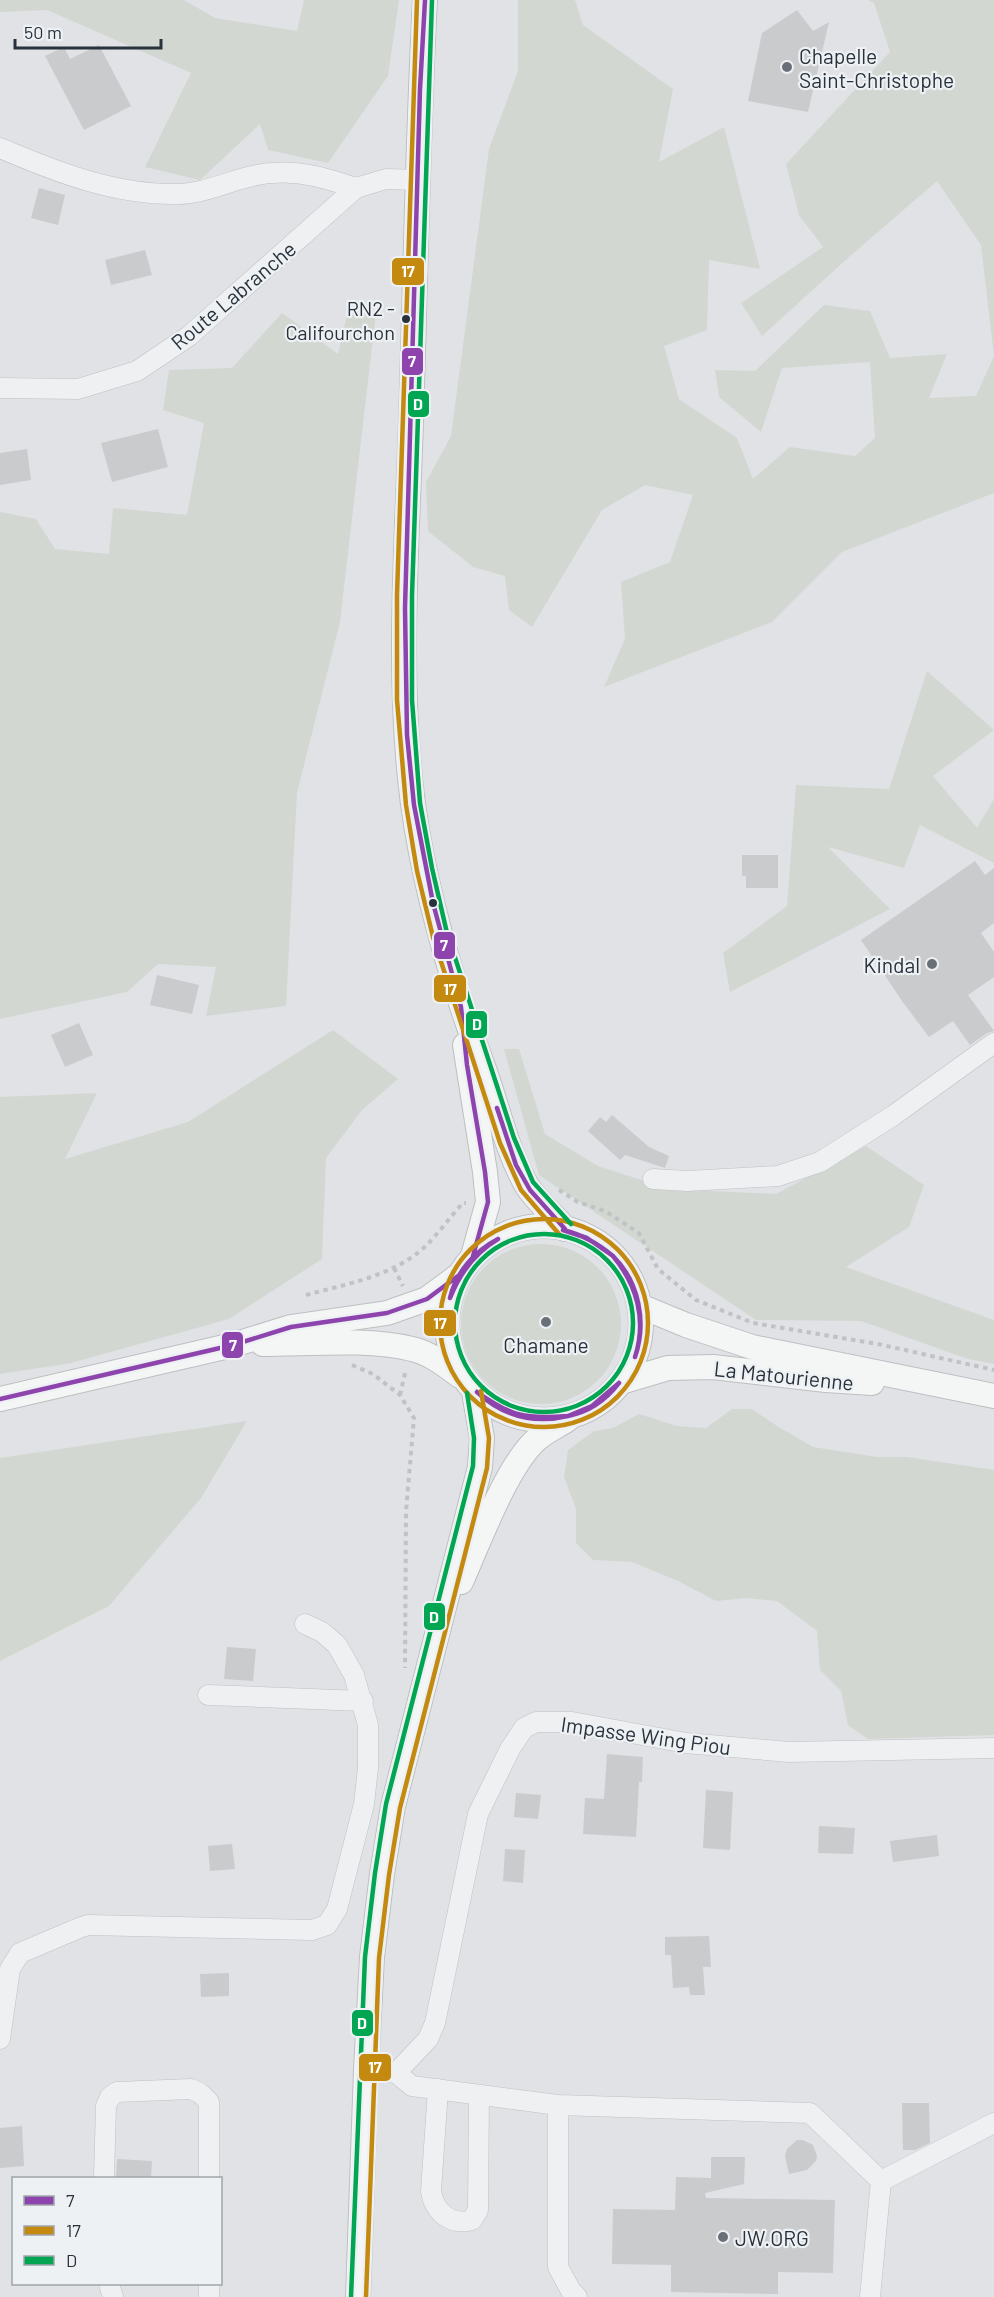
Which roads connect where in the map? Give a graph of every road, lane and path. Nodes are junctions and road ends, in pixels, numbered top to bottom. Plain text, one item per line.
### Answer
1 (425, 0) edge
2 (0, 148) edge
3 (418, 180) junction
4 (357, 188) junction
5 (0, 388) edge
6 (461, 1007) junction
7 (994, 1043) edge
8 (653, 1179) dead end
9 (552, 1185) dead end
10 (472, 1202) dead end
11 (565, 1229) junction
12 (473, 1256) junction
13 (394, 1268) junction
14 (458, 1276) junction
15 (404, 1287) dead end
16 (306, 1294) dead end
17 (640, 1306) junction
18 (233, 1345) junction
19 (346, 1363) dead end
20 (406, 1365) dead end
21 (994, 1370) edge
22 (621, 1382) junction
23 (469, 1384) junction
24 (949, 1388) junction
25 (400, 1395) junction
26 (994, 1396) edge
27 (0, 1399) edge
28 (574, 1415) junction
29 (305, 1624) dead end
30 (437, 1636) junction
31 (404, 1677) dead end
32 (208, 1695) dead end
33 (363, 1701) junction
34 (994, 1748) edge
35 (364, 1804) junction
36 (393, 1806) junction
37 (0, 2039) edge
38 (366, 2070) junction
39 (396, 2073) junction
40 (438, 2089) junction
41 (479, 2095) junction
42 (558, 2104) junction
43 (994, 2123) edge
44 (104, 2177) edge
45 (209, 2177) edge
46 (881, 2181) junction
47 (358, 2297) edge
48 (577, 2297) edge
49 (870, 2297) edge

1 - 3 main road
2 - 4 street
3 - 4 street, Route Labranche
3 - 6 main road
4 - 5 street, Route Labranche
6 - 11 main road
6 - 12 main road
7 - 8 street
9 - 21 path
10 - 13 path
11 - 12 main road
11 - 17 main road
12 - 14 main road
13 - 15 path
13 - 16 path
14 - 18 main road
14 - 23 main road
17 - 22 main road
17 - 24 main road, La Matourienne
18 - 23 main road
18 - 27 main road
19 - 25 path
20 - 25 path
22 - 24 main road, La Matourienne
22 - 28 main road
23 - 28 main road
23 - 30 main road
24 - 26 main road, La Matourienne
25 - 31 path
28 - 30 main road
29 - 33 street
30 - 36 main road
32 - 33 street
33 - 35 street
34 - 39 street, Impasse Wing Piou
35 - 36 street
35 - 37 street
36 - 38 main road
38 - 39 street
38 - 47 main road
39 - 40 street
40 - 41 street
40 - 41 street
41 - 42 street
42 - 46 street
42 - 48 street
43 - 46 street
44 - 45 street
46 - 49 street

